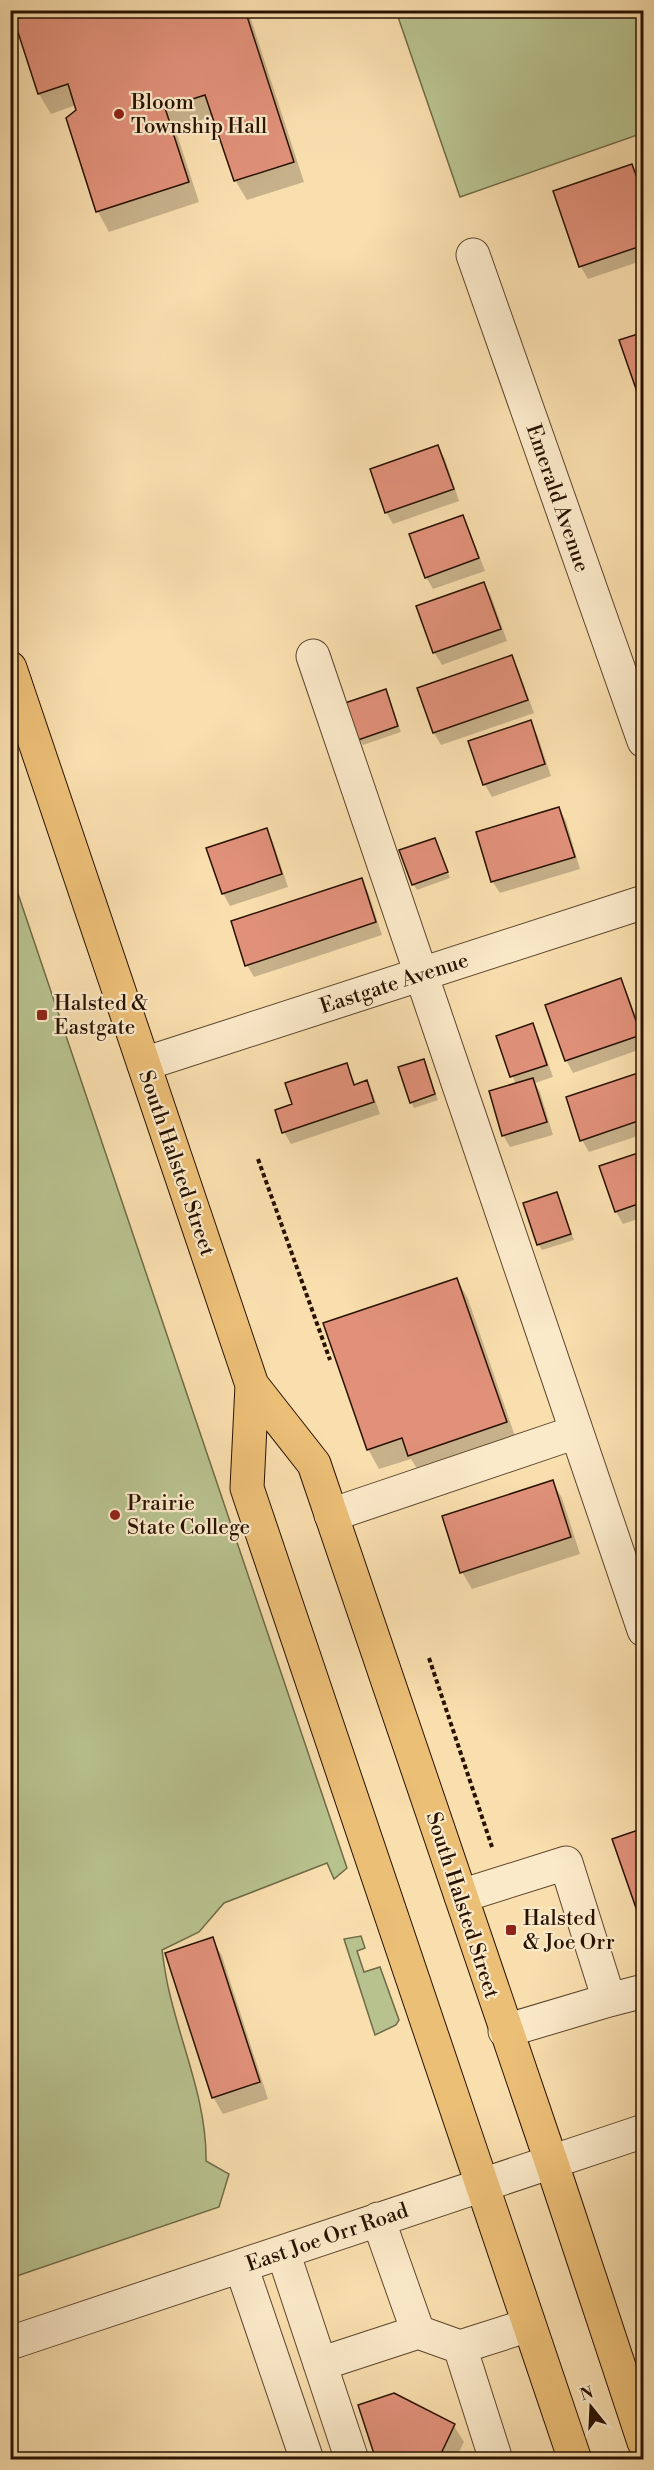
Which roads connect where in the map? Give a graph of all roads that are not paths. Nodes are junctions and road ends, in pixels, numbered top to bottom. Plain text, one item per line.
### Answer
1 (473, 255) dead end
2 (313, 656) dead end
3 (10, 668) edge
4 (644, 741) edge
5 (644, 902) edge
6 (420, 974) junction
7 (144, 1064) junction
8 (252, 1385) junction
9 (576, 1432) junction
10 (331, 1515) junction
11 (644, 1630) edge
12 (460, 1896) junction
13 (644, 1991) edge
14 (609, 2000) junction
15 (505, 2031) junction
16 (644, 2131) edge
17 (551, 2162) junction
18 (481, 2184) junction
19 (378, 2219) junction
20 (283, 2252) junction
21 (241, 2266) junction
22 (528, 2325) junction
23 (418, 2332) junction
24 (10, 2343) edge
25 (460, 2347) junction
26 (320, 2364) junction
27 (644, 2442) edge
28 (307, 2460) edge
29 (352, 2460) edge
30 (496, 2460) edge
31 (575, 2460) edge

1 - 4 street, Emerald Avenue
2 - 6 street
3 - 7 main road, South Halsted Street
5 - 6 street, Eastgate Avenue
6 - 7 street, Eastgate Avenue
6 - 9 street
7 - 8 main road, South Halsted Street
8 - 10 main road, South Halsted Street
8 - 18 main road, South Halsted Street
9 - 10 street
9 - 11 street
10 - 12 main road, South Halsted Street
12 - 14 street
12 - 15 main road, South Halsted Street
13 - 14 street
14 - 15 street
15 - 17 main road, South Halsted Street
16 - 17 street, East Joe Orr Road
17 - 18 street, East Joe Orr Road
17 - 27 main road, South Halsted Street
18 - 19 street, East Joe Orr Road
18 - 22 main road, South Halsted Street
19 - 20 street, East Joe Orr Road
19 - 23 street
20 - 21 street, East Joe Orr Road
20 - 26 street
21 - 24 street, East Joe Orr Road
21 - 28 street
22 - 25 street
22 - 31 main road, South Halsted Street
23 - 25 street
23 - 26 street
25 - 30 street
26 - 29 street

